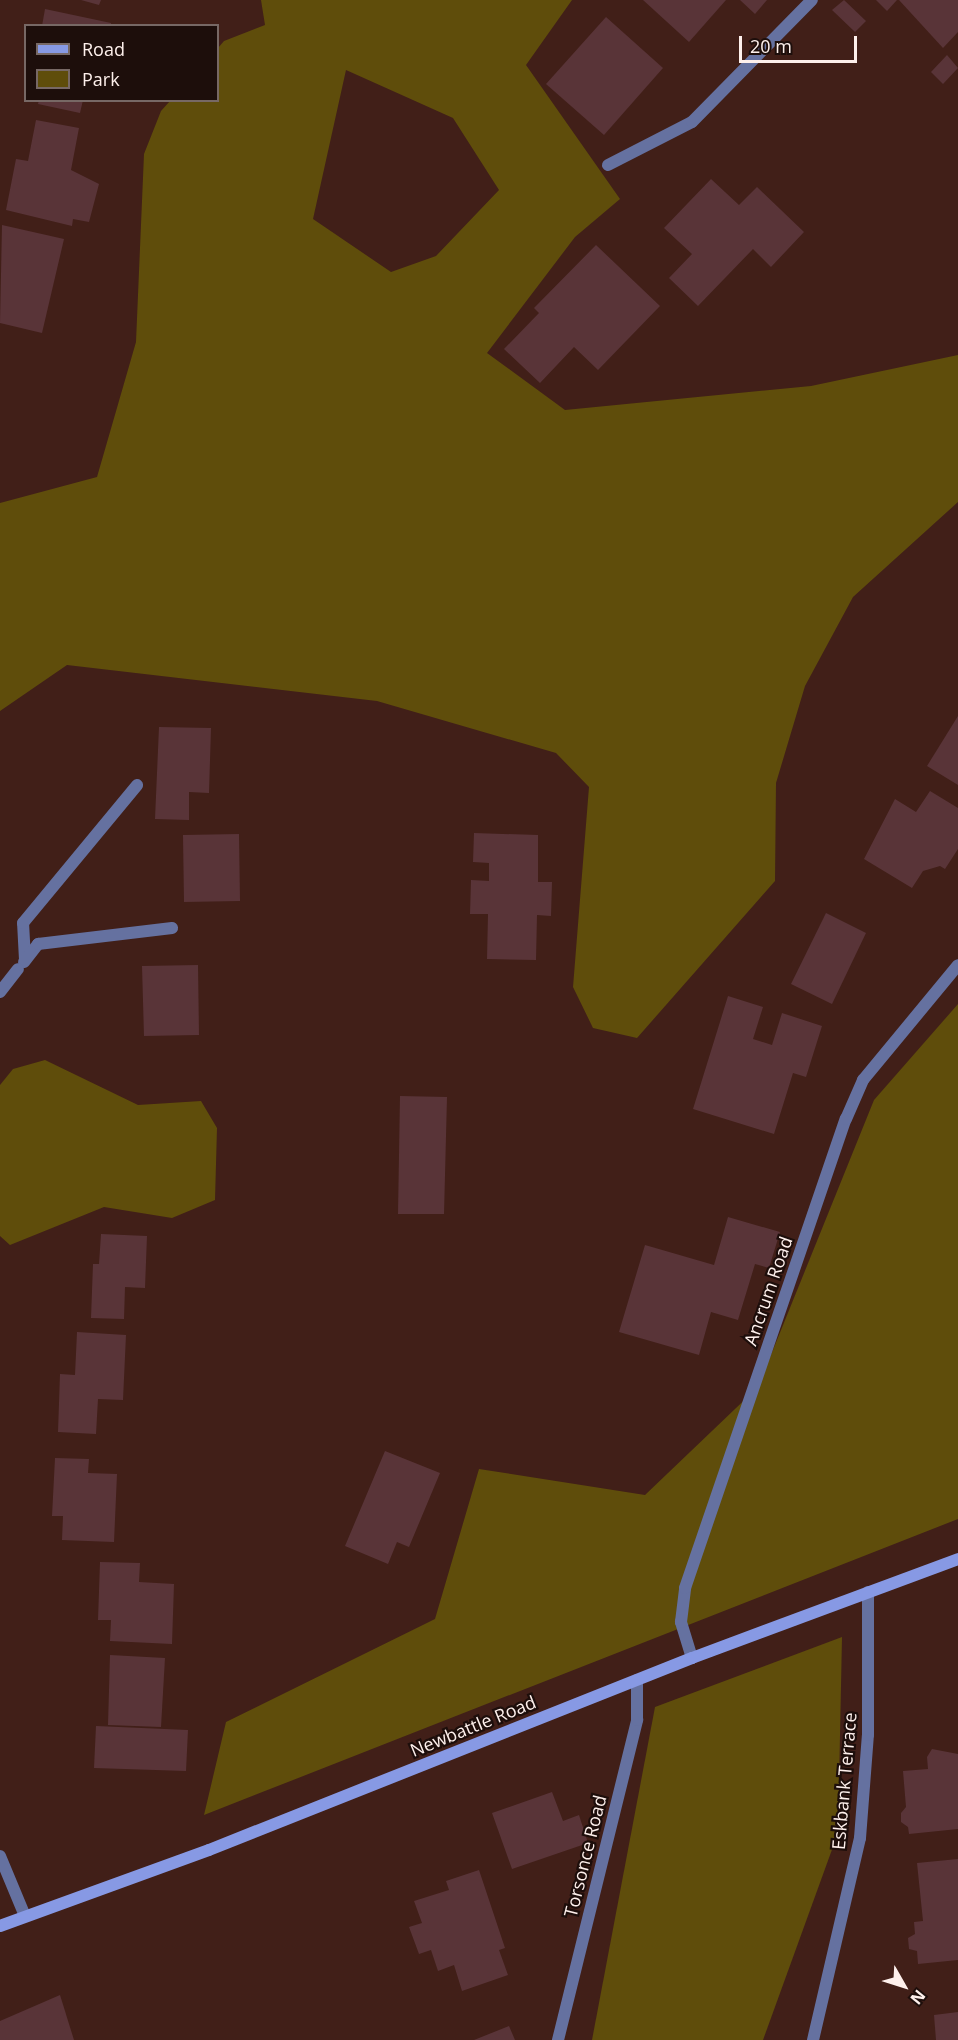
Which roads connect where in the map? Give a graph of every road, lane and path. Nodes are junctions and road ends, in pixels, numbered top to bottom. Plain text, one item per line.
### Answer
1 (812, 0) edge
2 (608, 165) dead end
3 (137, 785) dead end
4 (172, 928) dead end
5 (22, 965) junction
6 (958, 965) edge
7 (0, 992) edge
8 (958, 1559) edge
9 (868, 1592) junction
10 (692, 1658) junction
11 (637, 1680) junction
12 (0, 1856) edge
13 (25, 1916) junction
14 (0, 1926) edge
15 (558, 2040) edge
16 (813, 2040) edge

1 - 2 street
3 - 5 street
4 - 5 street
5 - 7 street
6 - 10 street, Ancrum Road
8 - 9 main road, Newbattle Road
9 - 10 main road, Newbattle Road
9 - 16 street, Eskbank Terrace
10 - 11 main road, Newbattle Road
11 - 13 main road, Newbattle Road
11 - 15 street, Torsonce Road
12 - 13 street
13 - 14 main road, Newbattle Road

